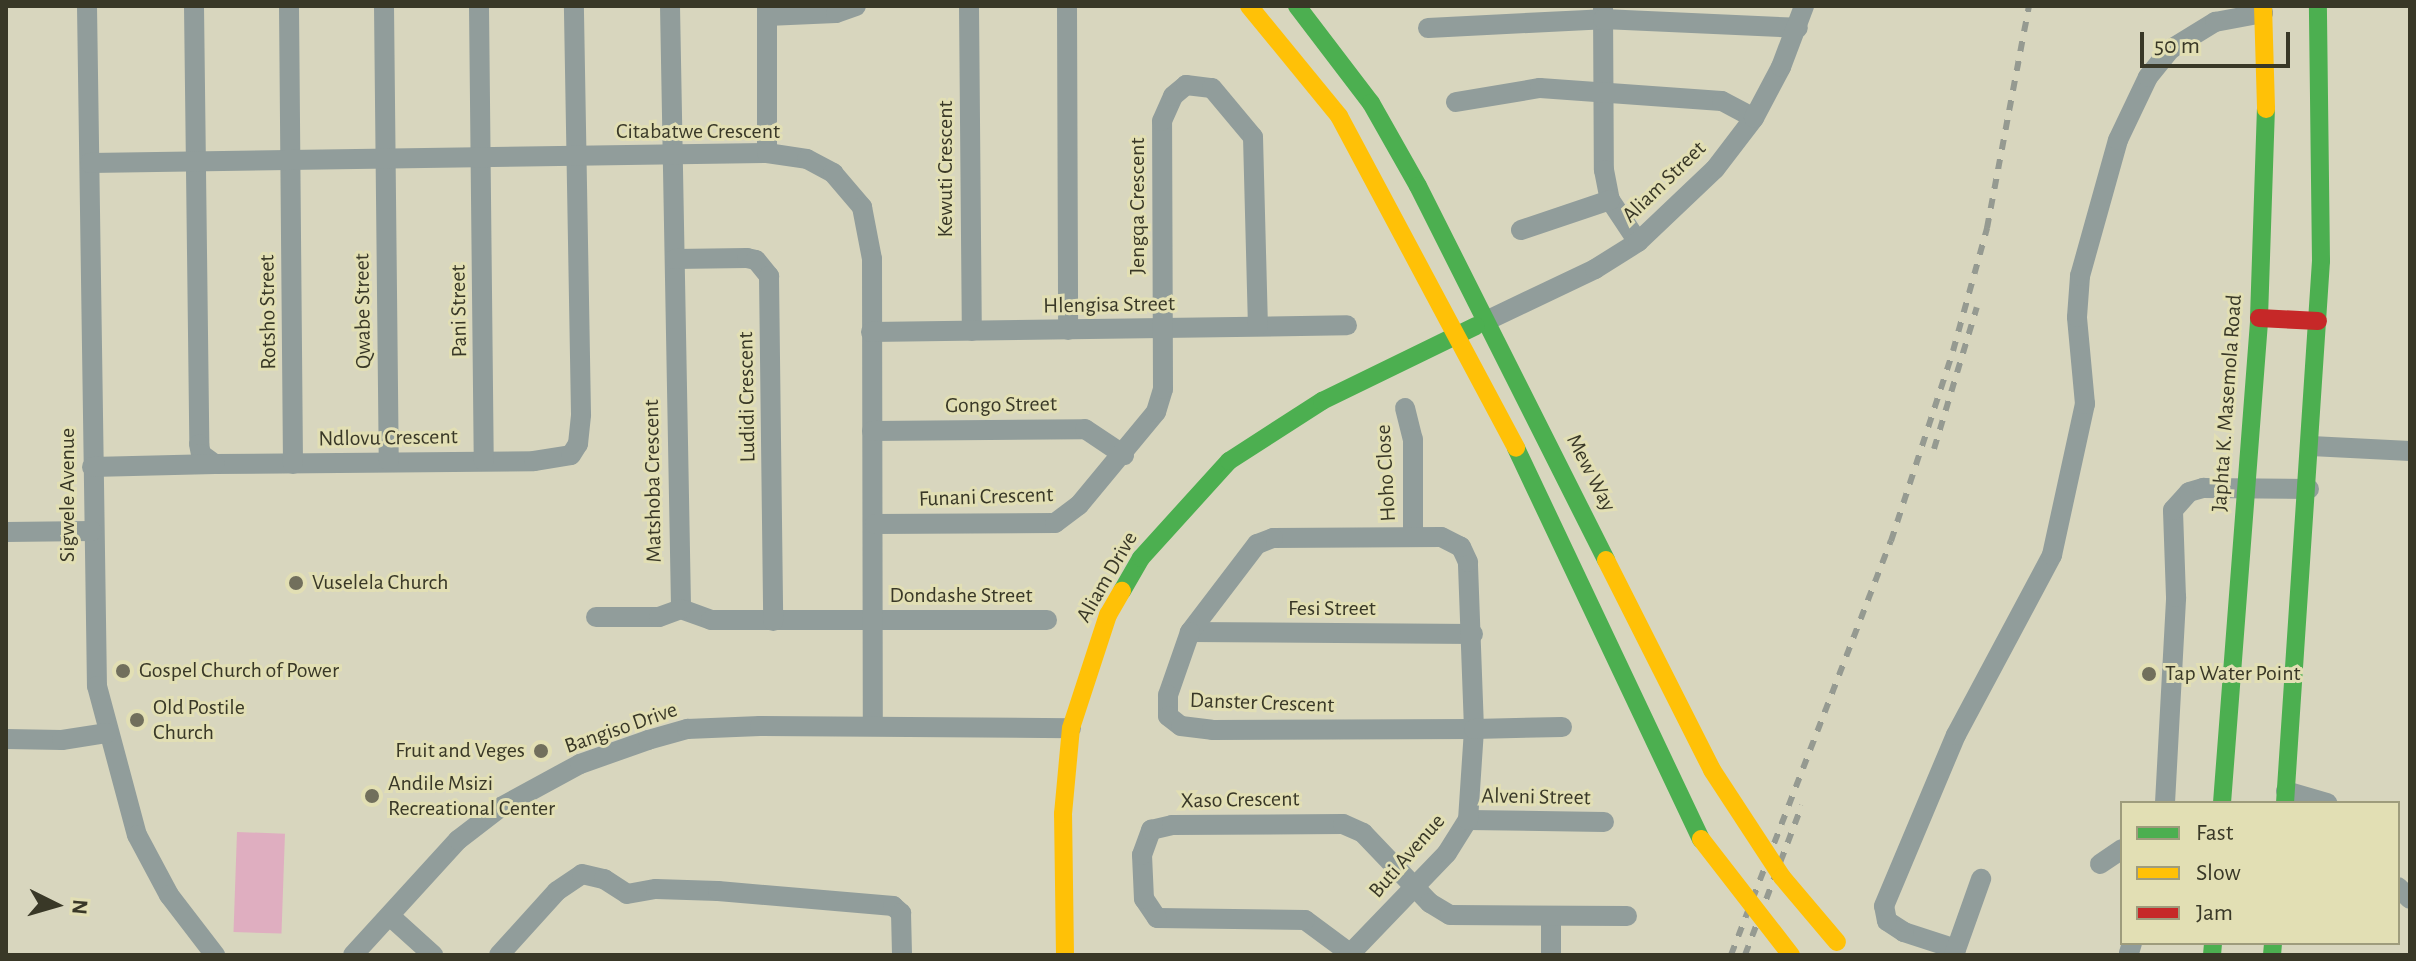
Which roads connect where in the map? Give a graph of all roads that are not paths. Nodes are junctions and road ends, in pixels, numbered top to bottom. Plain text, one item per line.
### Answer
1 (87, 6) edge
2 (194, 6) edge
3 (289, 6) edge
4 (384, 6) edge
5 (479, 6) edge
6 (574, 6) edge
7 (670, 6) edge
8 (856, 6) edge
9 (969, 6) edge
10 (1067, 6) edge
11 (1249, 6) edge
12 (1297, 6) edge
13 (1804, 6) edge
14 (2318, 6) edge
15 (2263, 9) edge
16 (767, 11) edge
17 (1603, 13) edge
18 (1428, 28) dead end
19 (1798, 28) junction
20 (1603, 96) junction
21 (1456, 102) dead end
22 (1754, 118) junction
23 (767, 153) junction
24 (672, 156) junction
25 (576, 157) junction
26 (290, 159) junction
27 (195, 160) junction
28 (385, 160) junction
29 (481, 160) junction
30 (90, 163) junction
31 (1610, 200) junction
32 (1521, 230) dead end
33 (1638, 242) junction
34 (675, 259) junction
35 (2259, 318) junction
36 (1486, 321) junction
37 (2318, 321) junction
38 (1347, 325) dead end
39 (1258, 326) junction
40 (1163, 327) junction
41 (1068, 330) junction
42 (972, 331) junction
43 (871, 332) junction
44 (1458, 336) junction
45 (1405, 408) dead end
46 (872, 431) junction
47 (2311, 446) junction
48 (2410, 451) edge
49 (1124, 455) junction
50 (389, 461) junction
51 (484, 461) junction
52 (215, 464) junction
53 (293, 464) junction
54 (92, 467) junction
55 (2309, 489) junction
56 (2245, 491) junction
57 (875, 524) junction
58 (92, 531) junction
59 (6, 532) edge
60 (1413, 535) junction
61 (681, 609) junction
62 (596, 617) dead end
63 (874, 620) junction
64 (1047, 620) dead end
65 (773, 621) junction
66 (1190, 632) junction
67 (1473, 634) junction
68 (873, 725) junction
69 (1562, 727) dead end
70 (1071, 728) junction
71 (1474, 729) junction
72 (107, 733) junction
73 (6, 739) edge
74 (2170, 779) junction
75 (2286, 797) edge
76 (2154, 801) edge
77 (2165, 801) edge
78 (2222, 801) edge
79 (2313, 801) edge
80 (1468, 820) junction
81 (1604, 822) dead end
82 (2120, 850) edge
83 (2100, 864) dead end
84 (1981, 879) dead end
85 (1416, 885) junction
86 (1627, 916) dead end
87 (391, 917) junction
88 (1551, 919) junction
89 (1844, 948) edge
90 (1955, 952) edge
91 (1350, 954) edge
92 (215, 955) edge
93 (353, 955) edge
94 (433, 955) edge
95 (499, 955) edge
96 (902, 955) edge
97 (1065, 955) edge
98 (1551, 955) edge
99 (1791, 955) edge

1 - 30 street, Sigwele Avenue
2 - 27 street
3 - 26 street, Rotsho Street
4 - 28 street, Qwabe Street
5 - 29 street, Pani Street
6 - 25 street, Ndlovu Crescent
7 - 24 street, Matshoba Crescent
8 - 16 street
9 - 42 street, Kewuti Crescent
10 - 41 street
11 - 44 main road
12 - 36 main road, Mew Way
13 - 19 street, Aliam Street
14 - 37 main road
15 - 35 main road, Japhta K. Masemola Road
15 - 90 street
16 - 23 street
17 - 18 street
17 - 19 street
17 - 20 street
19 - 22 street, Aliam Street
20 - 21 street
20 - 22 street
20 - 31 street
22 - 33 street, Aliam Street
23 - 24 street, Citabatwe Crescent
23 - 43 street, Citabatwe Crescent
24 - 25 street, Citabatwe Crescent
24 - 34 street, Matshoba Crescent
25 - 29 street, Citabatwe Crescent
25 - 51 street, Ndlovu Crescent
26 - 27 street, Citabatwe Crescent
26 - 28 street, Citabatwe Crescent
26 - 53 street, Rotsho Street
27 - 30 street, Citabatwe Crescent
27 - 52 street
28 - 29 street, Citabatwe Crescent
28 - 50 street, Qwabe Street
29 - 51 street, Pani Street
30 - 54 street, Sigwele Avenue
31 - 32 street
31 - 33 street
33 - 36 street, Aliam Street
34 - 61 street, Matshoba Crescent
34 - 65 street, Ludidi Crescent
35 - 37 main road
35 - 56 main road, Japhta K. Masemola Road
36 - 44 main road, Aliam Drive
36 - 89 main road, Mew Way, bridge
37 - 47 main road
38 - 39 street, Hlengisa Street
39 - 40 street, Hlengisa Street
39 - 40 street, Jengqa Crescent
40 - 41 street, Hlengisa Street
40 - 49 street, Funani Crescent
41 - 42 street, Hlengisa Street
42 - 43 street, Hlengisa Street
43 - 46 street, Citabatwe Crescent
44 - 70 main road, Aliam Drive
44 - 99 main road, bridge
45 - 60 street, Hoho Close
46 - 49 street, Gongo Street
46 - 57 street, Citabatwe Crescent
47 - 48 street
47 - 55 main road
49 - 57 street, Funani Crescent
50 - 51 street, Ndlovu Crescent
50 - 53 street, Ndlovu Crescent
52 - 53 street, Ndlovu Crescent
52 - 54 street, Ndlovu Crescent
54 - 58 street, Sigwele Avenue
55 - 56 street
55 - 75 main road
56 - 74 street
56 - 78 main road, Japhta K. Masemola Road
57 - 63 street, Citabatwe Crescent
58 - 59 street
58 - 72 street, Sigwele Avenue
60 - 66 street, Danster Crescent
60 - 67 street, Buti Avenue
61 - 62 street
61 - 65 street
63 - 64 street, Dondashe Street
63 - 65 street
63 - 68 street, Citabatwe Crescent
66 - 67 street, Fesi Street
66 - 71 street, Danster Crescent
67 - 71 street, Buti Avenue
68 - 70 street, Bangiso Drive
68 - 87 street, Bangiso Drive
69 - 71 street
70 - 97 main road, Aliam Drive
71 - 80 street, Buti Avenue
72 - 73 street
72 - 92 street, Sigwele Avenue
74 - 76 street
74 - 77 street
75 - 79 street
80 - 81 street, Alveni Street
80 - 85 street, Buti Avenue
82 - 83 street
84 - 90 street
85 - 88 street
85 - 91 street, Buti Avenue
85 - 91 street, Xaso Crescent
86 - 88 street
87 - 93 street, Bangiso Drive
87 - 94 street
88 - 98 street
95 - 96 street

